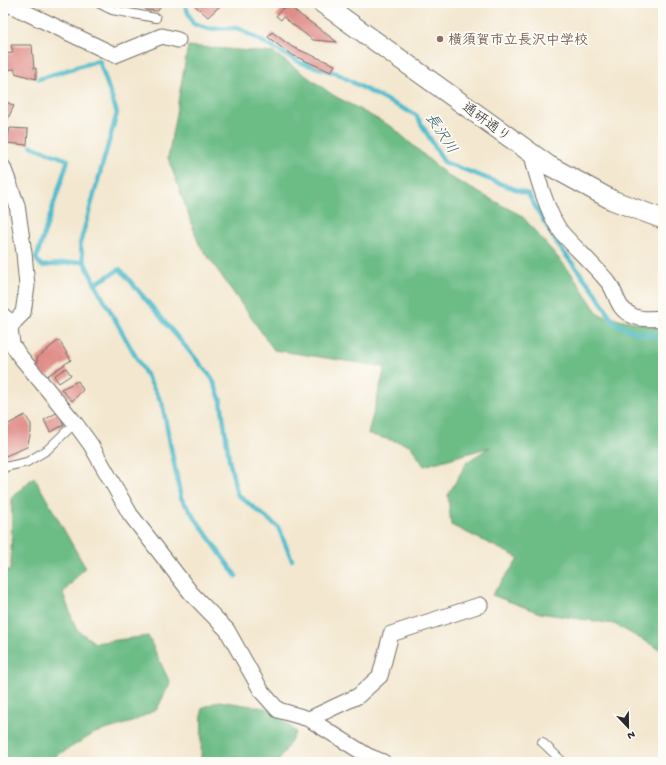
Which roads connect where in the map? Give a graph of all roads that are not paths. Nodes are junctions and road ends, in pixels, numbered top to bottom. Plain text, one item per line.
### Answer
1 (98, 3) edge
2 (322, 3) edge
3 (15, 5) edge
4 (156, 18) dead end
5 (178, 40) dead end
6 (532, 153) junction
7 (4, 172) edge
8 (663, 219) edge
9 (3, 311) edge
10 (663, 318) edge
11 (15, 321) junction
12 (75, 423) junction
13 (3, 470) edge
14 (480, 605) dead end
15 (309, 719) junction
16 (542, 742) dead end
17 (383, 762) edge
18 (564, 762) edge

1 - 4 lane
2 - 6 street, 通研通り
3 - 5 street
6 - 8 street, 通研通り
6 - 10 street
7 - 11 street
9 - 11 lane
11 - 12 street
12 - 13 lane
12 - 15 street
14 - 15 street
15 - 17 street
16 - 18 lane

